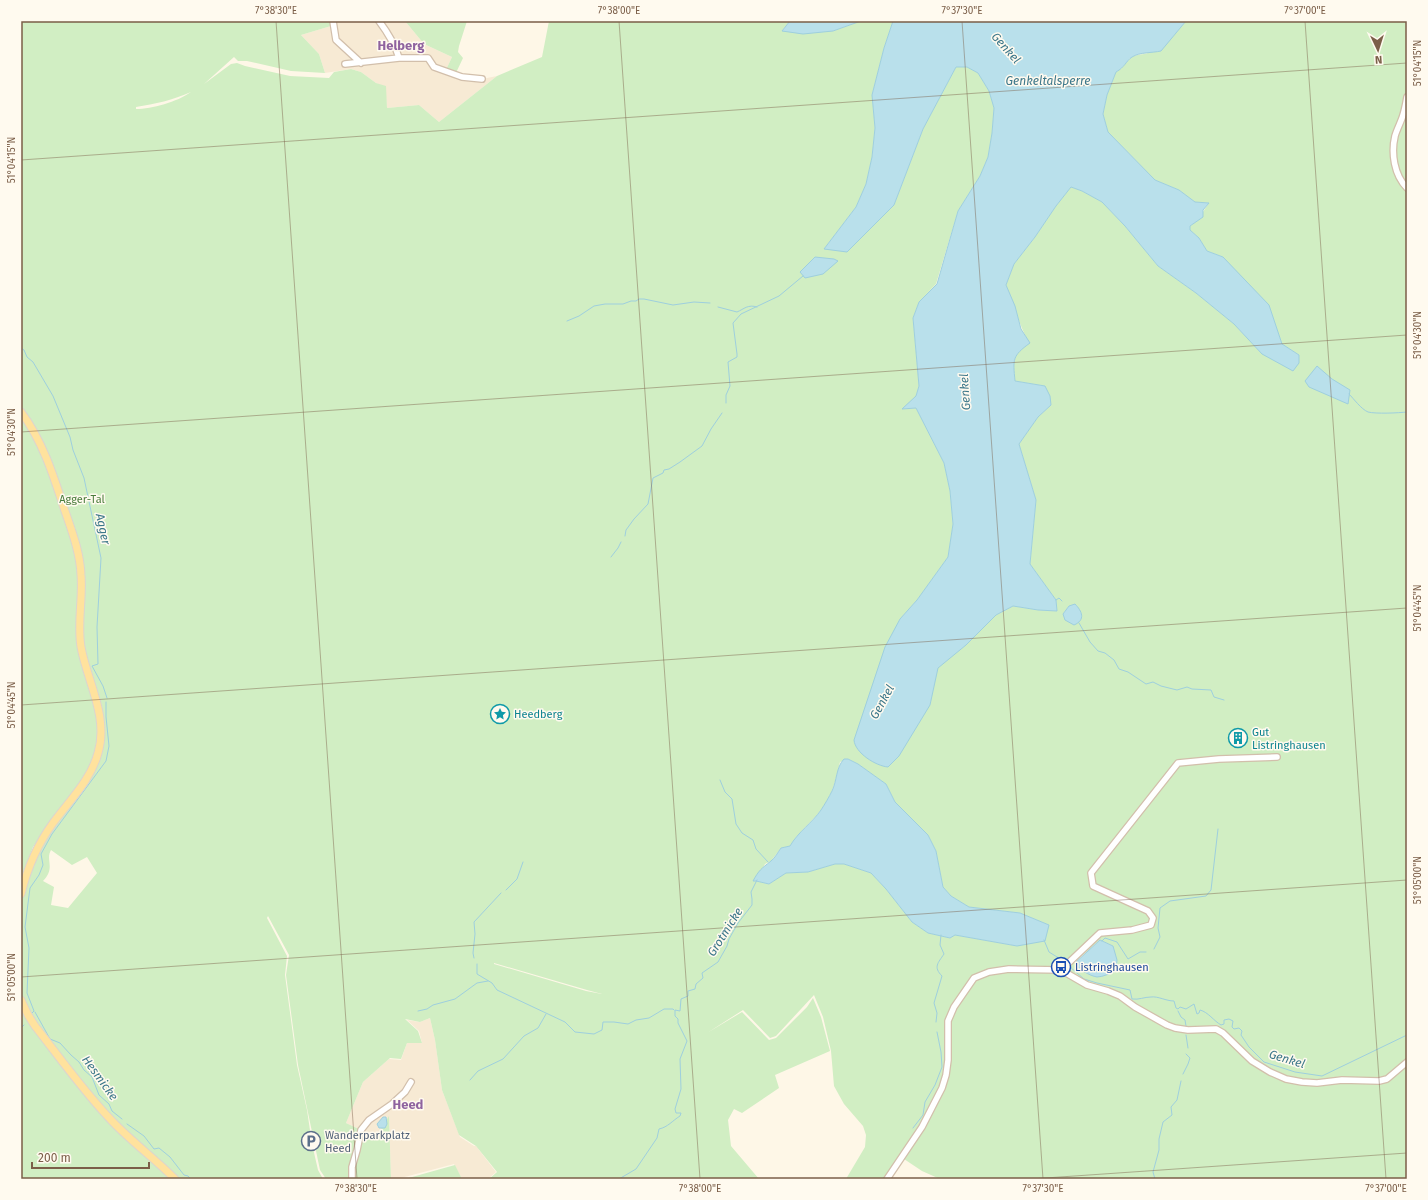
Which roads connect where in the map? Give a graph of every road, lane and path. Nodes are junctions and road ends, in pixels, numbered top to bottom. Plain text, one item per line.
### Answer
1 (333, 21) edge
2 (379, 21) edge
3 (399, 58) junction
4 (361, 63) junction
5 (345, 64) dead end
6 (482, 79) dead end
7 (1407, 97) edge
8 (1407, 188) edge
9 (21, 412) edge
10 (1277, 757) dead end
11 (21, 894) edge
12 (1061, 970) junction
13 (21, 1000) edge
14 (1407, 1062) edge
15 (411, 1082) dead end
16 (175, 1179) edge
17 (352, 1179) edge
18 (887, 1179) edge

1 - 4 street
2 - 3 street
3 - 4 street
3 - 6 street
4 - 5 street
7 - 8 street
9 - 11 main road
10 - 12 street
12 - 14 street
12 - 18 street
13 - 16 main road
15 - 17 street

